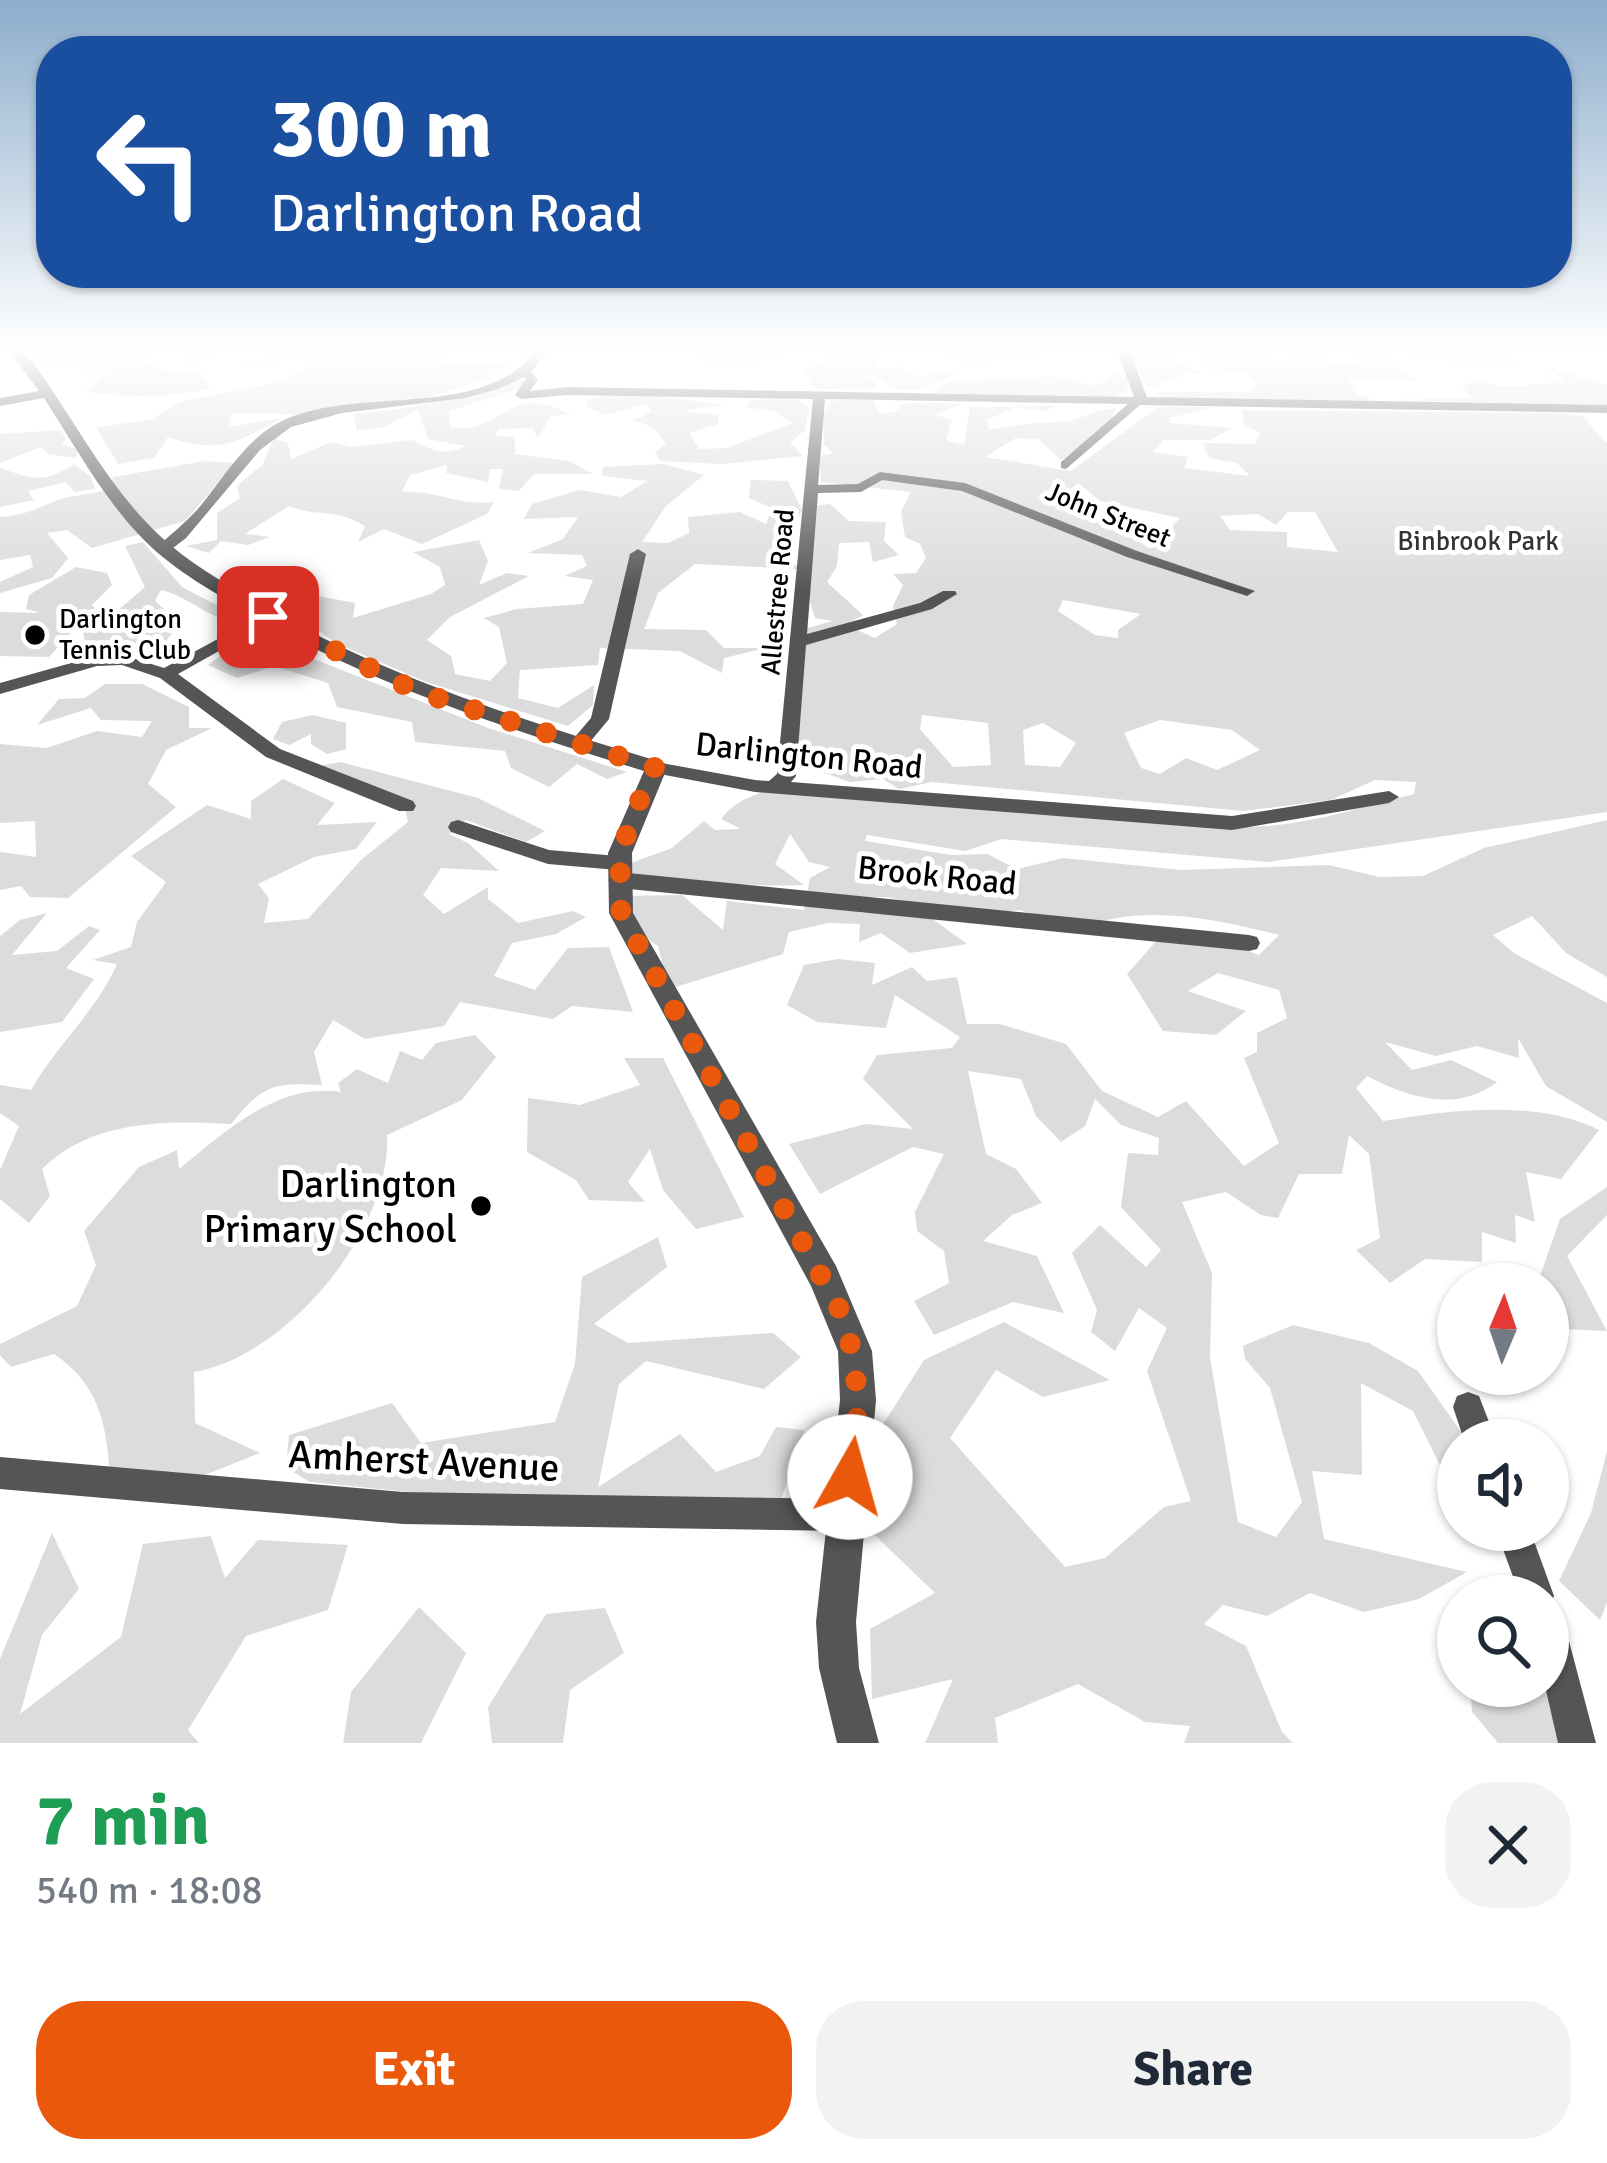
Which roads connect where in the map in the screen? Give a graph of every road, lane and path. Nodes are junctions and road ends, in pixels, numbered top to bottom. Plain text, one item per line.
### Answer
1 (72, 428) edge
2 (279, 428) edge
3 (816, 428) edge
4 (1109, 428) edge
5 (1066, 465) dead end
6 (811, 489) junction
7 (164, 548) junction
8 (638, 554) dead end
9 (1247, 591) dead end
10 (949, 594) dead end
11 (268, 617) junction
12 (798, 642) junction
13 (166, 674) junction
14 (0, 689) edge
15 (578, 743) junction
16 (656, 768) junction
17 (775, 786) junction
18 (1389, 797) dead end
19 (406, 806) dead end
20 (458, 826) dead end
21 (618, 872) junction
22 (1249, 943) dead end
23 (1468, 1406) dead end
24 (1473, 1419) edge
25 (0, 1473) edge
26 (845, 1515) junction
27 (1567, 1707) edge
28 (856, 1742) edge
29 (1576, 1743) edge

1 - 7 street, Darlington Road
2 - 7 street
3 - 6 street, Allestree Road
4 - 5 street
6 - 9 street, John Street
6 - 12 street, Allestree Road
7 - 11 street, Darlington Road
8 - 15 street
10 - 12 street
11 - 13 street
11 - 15 street, Darlington Road
12 - 17 street, Allestree Road
13 - 14 street
13 - 19 street
15 - 16 street, Darlington Road
16 - 17 street, Darlington Road
16 - 21 street
17 - 18 street, Darlington Road
20 - 21 street, Brook Road
21 - 22 street, Brook Road
21 - 26 street
23 - 24 street
25 - 26 street, Amherst Avenue
26 - 28 street
27 - 29 street

